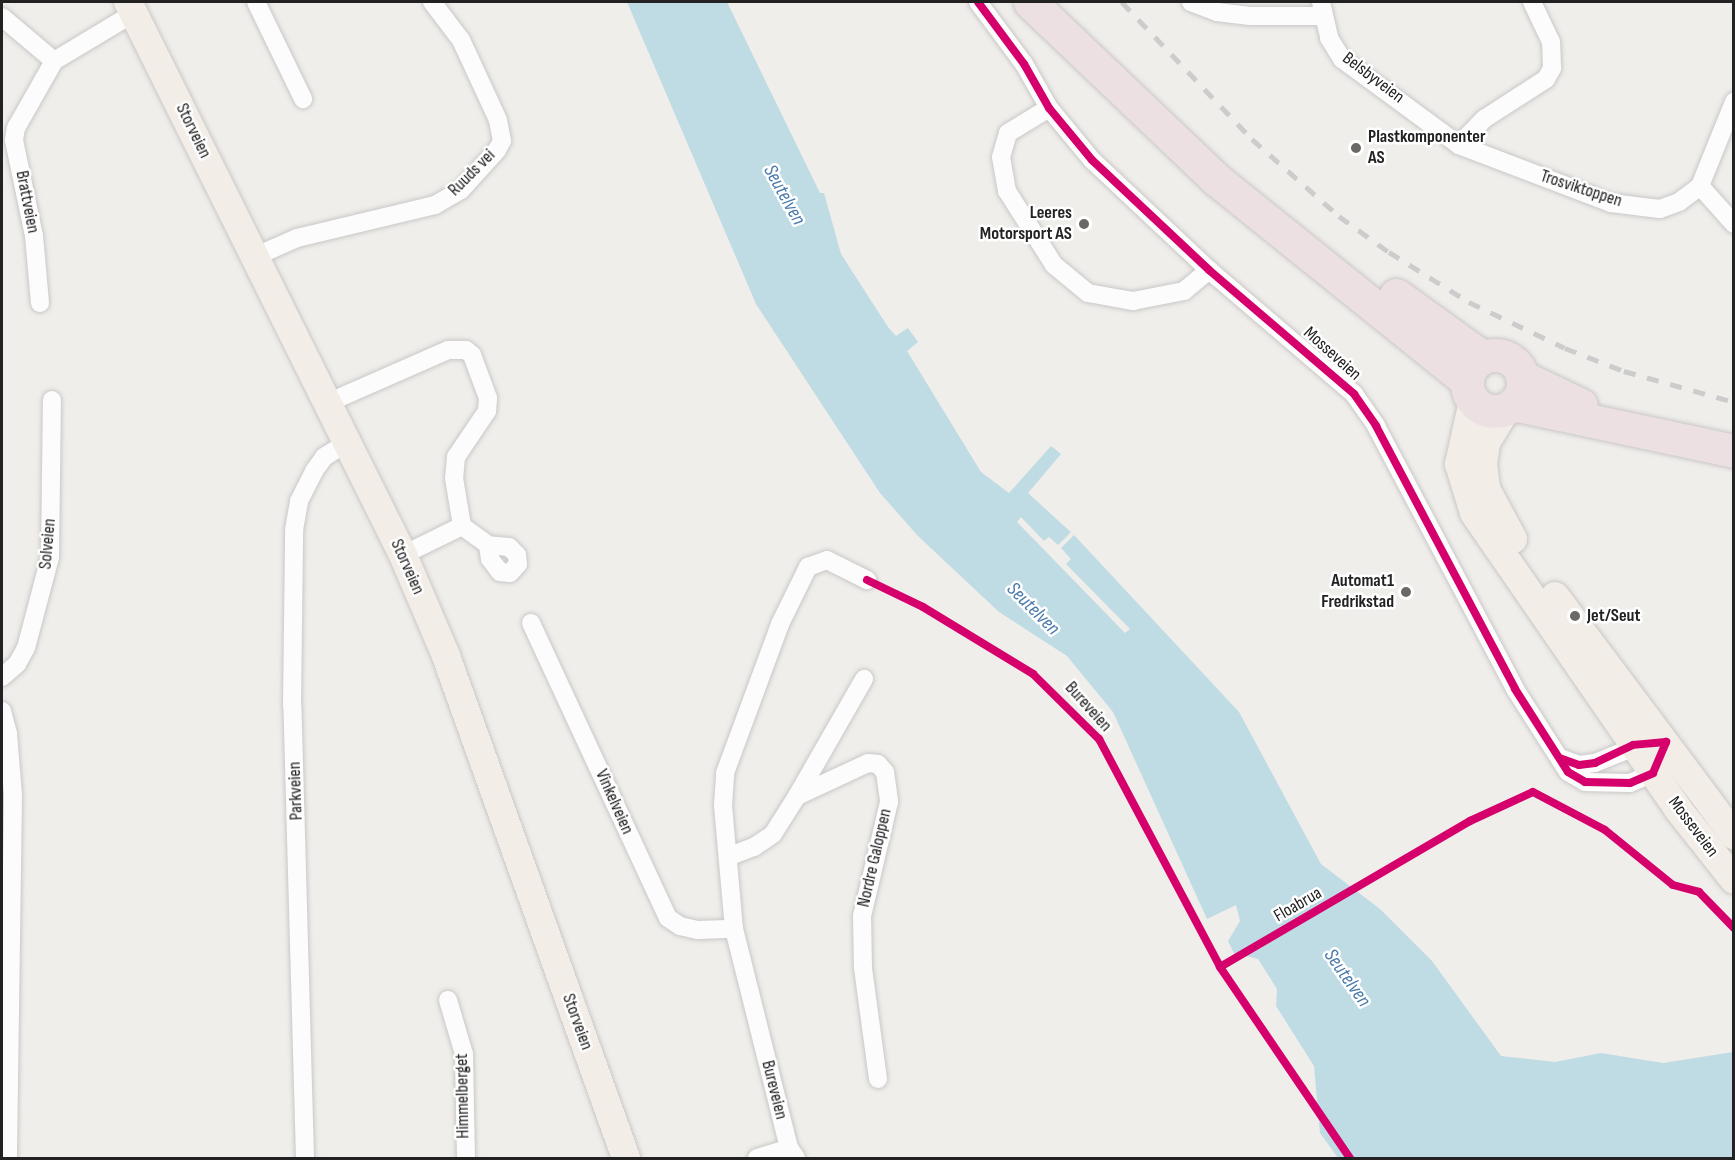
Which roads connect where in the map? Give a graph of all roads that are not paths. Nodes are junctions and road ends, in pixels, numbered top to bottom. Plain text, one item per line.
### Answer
1 (255, 2) edge
2 (432, 2) edge
3 (978, 2) edge
4 (1030, 2) edge
5 (1058, 2) edge
6 (1191, 2) edge
7 (1532, 2) edge
8 (131, 7) edge
9 (1322, 9) edge
10 (2, 17) edge
11 (54, 61) junction
12 (303, 99) dead end
13 (1734, 102) edge
14 (1049, 108) junction
15 (1459, 145) junction
16 (1701, 186) junction
17 (1734, 224) edge
18 (254, 257) junction
19 (1209, 270) junction
20 (40, 303) dead end
21 (1474, 379) junction
22 (1514, 396) junction
23 (341, 397) dead end
24 (52, 400) dead end
25 (1734, 433) edge
26 (346, 443) junction
27 (1734, 451) edge
28 (462, 526) junction
29 (488, 545) dead end
30 (403, 555) junction
31 (867, 580) dead end
32 (531, 623) dead end
33 (2, 677) edge
34 (864, 679) dead end
35 (2, 711) edge
36 (1666, 742) junction
37 (1633, 745) junction
38 (1560, 758) junction
39 (1653, 773) junction
40 (797, 796) junction
41 (1734, 836) edge
42 (730, 856) junction
43 (1734, 880) edge
44 (734, 929) junction
45 (5, 967) edge
46 (448, 1000) dead end
47 (878, 1079) dead end
48 (792, 1153) edge
49 (8, 1158) edge
50 (305, 1158) edge
51 (466, 1158) edge
52 (626, 1158) edge
53 (757, 1158) edge

1 - 12 street
2 - 18 street, Ruuds vei
3 - 14 street, Mosseveien
4 - 21 highway
5 - 21 highway
6 - 9 street, Belsbyveien
7 - 15 street
8 - 11 street, Brattveien
8 - 18 main road, Storveien
9 - 15 street, Belsbyveien
10 - 11 street
11 - 20 street, Brattveien
13 - 16 street
14 - 19 street, Mosseveien
14 - 19 street
15 - 16 street, Trosviktoppen
16 - 17 street
18 - 26 main road, Storveien
19 - 38 street, Mosseveien
21 - 22 highway
21 - 22 highway
21 - 37 main road, Mosseveien
22 - 25 highway
22 - 27 highway
22 - 36 main road, Mosseveien
23 - 28 street
24 - 33 street, Solveien
26 - 30 main road, Storveien
26 - 50 street, Parkveien
28 - 29 street
28 - 30 street
30 - 52 main road, Storveien
31 - 42 street, Bureveien
32 - 44 street, Vinkelveien
34 - 40 street
35 - 45 street
36 - 37 street
36 - 39 street
36 - 41 main road, Mosseveien
37 - 38 street
37 - 39 main road, Mosseveien
38 - 39 street, Mosseveien
39 - 43 main road, Mosseveien
40 - 42 street
40 - 47 street, Nordre Galoppen
42 - 44 street, Bureveien
44 - 48 street, Bureveien
45 - 49 street
46 - 51 street, Himmelberget
48 - 53 street

